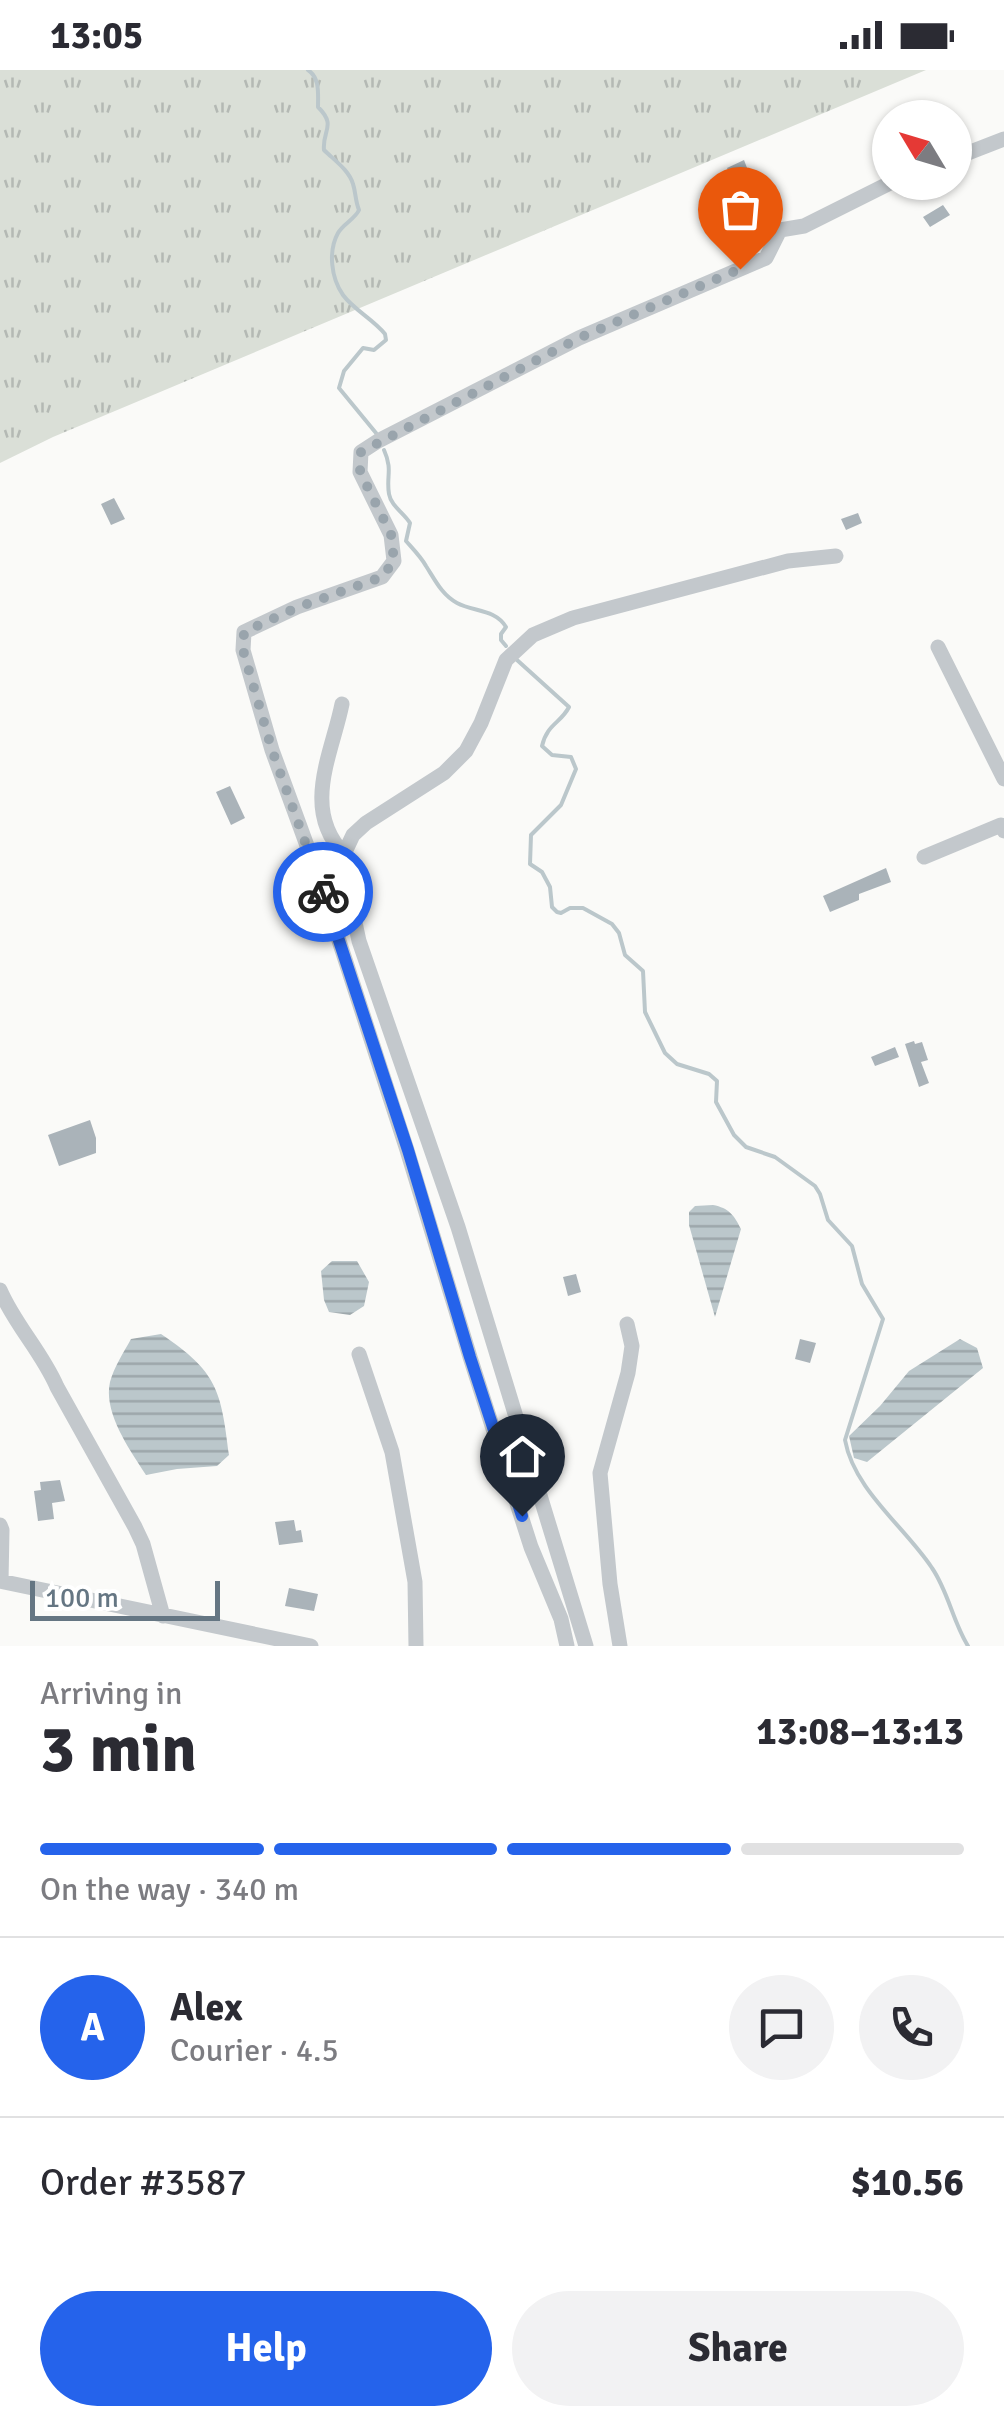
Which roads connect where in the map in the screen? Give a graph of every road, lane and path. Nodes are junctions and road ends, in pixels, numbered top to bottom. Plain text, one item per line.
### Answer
1 (1004, 139) edge
2 (972, 151) edge
3 (872, 192) edge
4 (836, 556) dead end
5 (938, 647) dead end
6 (342, 704) dead end
7 (1004, 779) edge
8 (1004, 831) edge
9 (344, 854) junction
10 (924, 857) dead end
11 (0, 1290) edge
12 (627, 1324) dead end
13 (359, 1354) dead end
14 (0, 1526) edge
15 (1, 1542) edge
16 (0, 1581) edge
17 (163, 1616) junction
18 (311, 1646) edge
19 (416, 1646) edge
20 (567, 1646) edge
21 (586, 1646) edge
22 (620, 1646) edge

1 - 2 street
3 - 20 street
4 - 9 street
5 - 7 street
6 - 9 street
8 - 10 street
9 - 21 street
11 - 17 street
12 - 22 street
13 - 19 street
14 - 15 street
15 - 16 street
16 - 17 street
17 - 18 street

